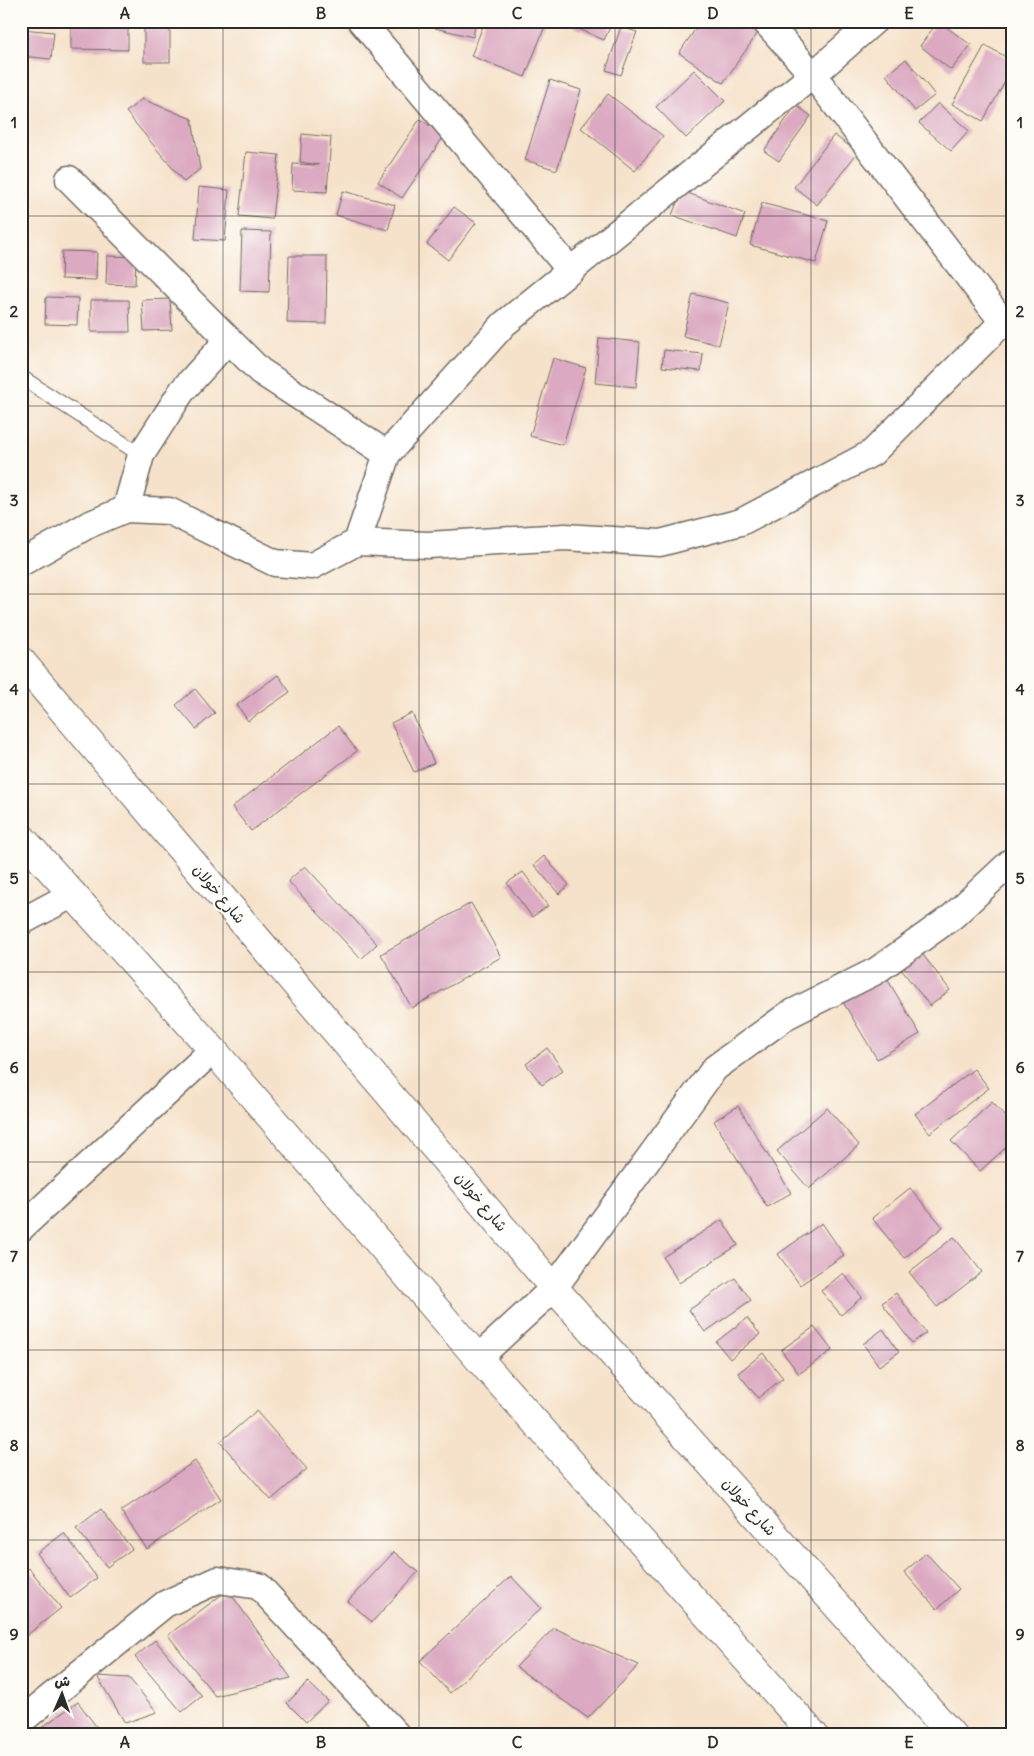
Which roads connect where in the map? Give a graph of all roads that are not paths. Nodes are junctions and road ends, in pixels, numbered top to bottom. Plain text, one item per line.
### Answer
1 (361, 21) edge
2 (765, 21) edge
3 (874, 21) edge
4 (813, 75) junction
5 (69, 179) dead end
6 (571, 271) junction
7 (1008, 318) edge
8 (228, 340) junction
9 (21, 377) edge
10 (387, 454) junction
11 (141, 455) junction
12 (126, 509) junction
13 (357, 542) junction
14 (21, 563) edge
15 (21, 661) edge
16 (21, 837) edge
17 (1013, 860) edge
18 (73, 894) junction
19 (21, 922) edge
20 (213, 1050) junction
21 (21, 1228) edge
22 (554, 1288) junction
23 (478, 1358) junction
24 (21, 1721) edge
25 (397, 1735) edge
26 (814, 1735) edge
27 (952, 1735) edge

1 - 6 street
2 - 4 street
3 - 4 street
4 - 6 street
4 - 7 street
5 - 8 street
6 - 10 street
7 - 13 street
8 - 10 street
8 - 11 street
9 - 11 lane
10 - 13 street
11 - 12 street
12 - 13 street
12 - 14 street
15 - 22 main road, شارع خولان
16 - 18 main road
17 - 22 street
18 - 19 street
18 - 20 main road
20 - 21 street
20 - 23 main road
22 - 23 street
22 - 27 main road, شارع خولان
23 - 26 main road
24 - 25 street

